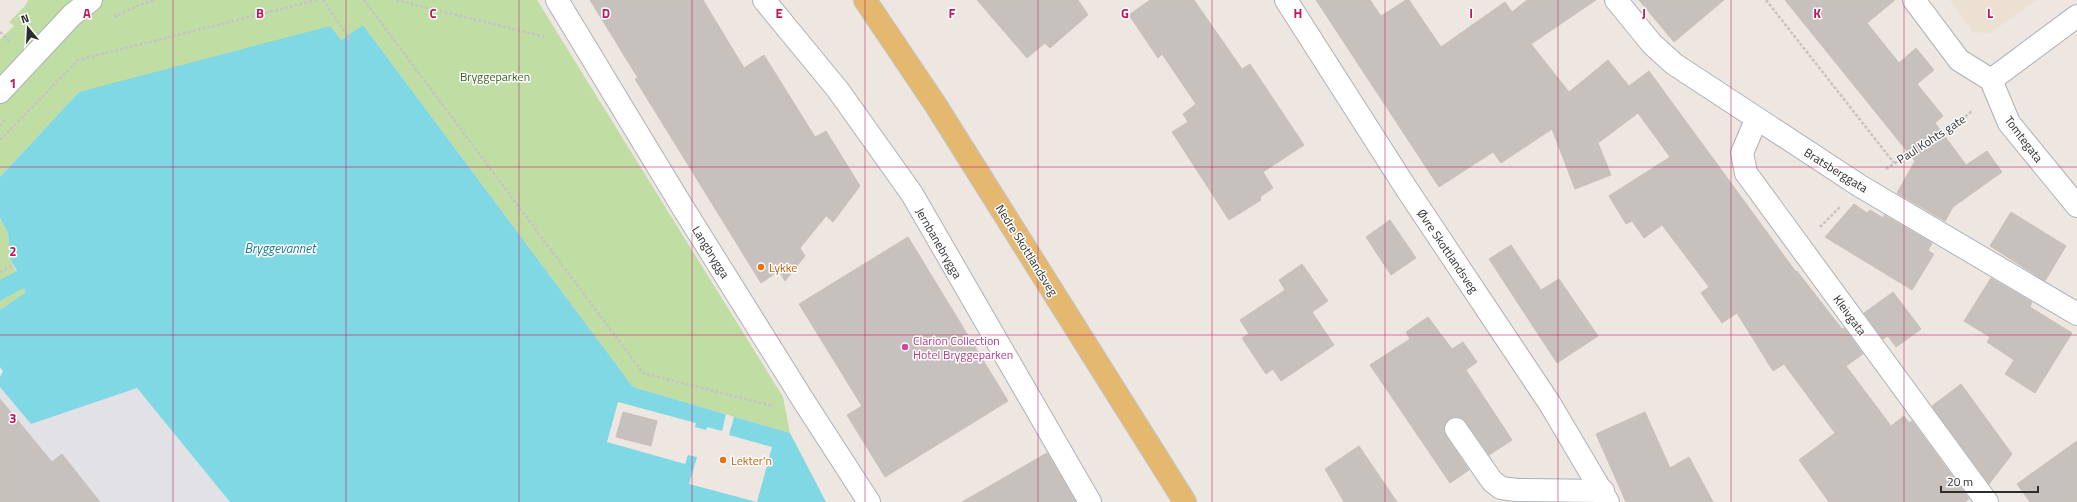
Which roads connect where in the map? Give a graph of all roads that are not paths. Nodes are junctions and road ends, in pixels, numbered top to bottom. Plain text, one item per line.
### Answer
1 (91, 0) edge
2 (558, 0) edge
3 (764, 0) edge
4 (865, 0) edge
5 (1286, 0) edge
6 (1616, 0) edge
7 (1914, 0) edge
8 (2077, 16) edge
9 (1991, 80) junction
10 (0, 92) edge
11 (1756, 120) junction
12 (2077, 206) edge
13 (2077, 314) edge
14 (1456, 429) dead end
15 (1606, 497) edge
16 (868, 502) edge
17 (1090, 502) edge
18 (1185, 502) edge
19 (1987, 502) edge

1 - 10 street
2 - 16 street, Langbrygga
3 - 17 street, Jernbanebrygga
4 - 18 main road, Nedre Skottlandsveg
5 - 15 street, Øvre Skottlandsveg
6 - 11 street, Bratsberggata
7 - 9 street
8 - 9 street
9 - 12 street, Tomtegata
11 - 13 street, Bratsberggata
11 - 19 street, Kleivgata
14 - 15 street

